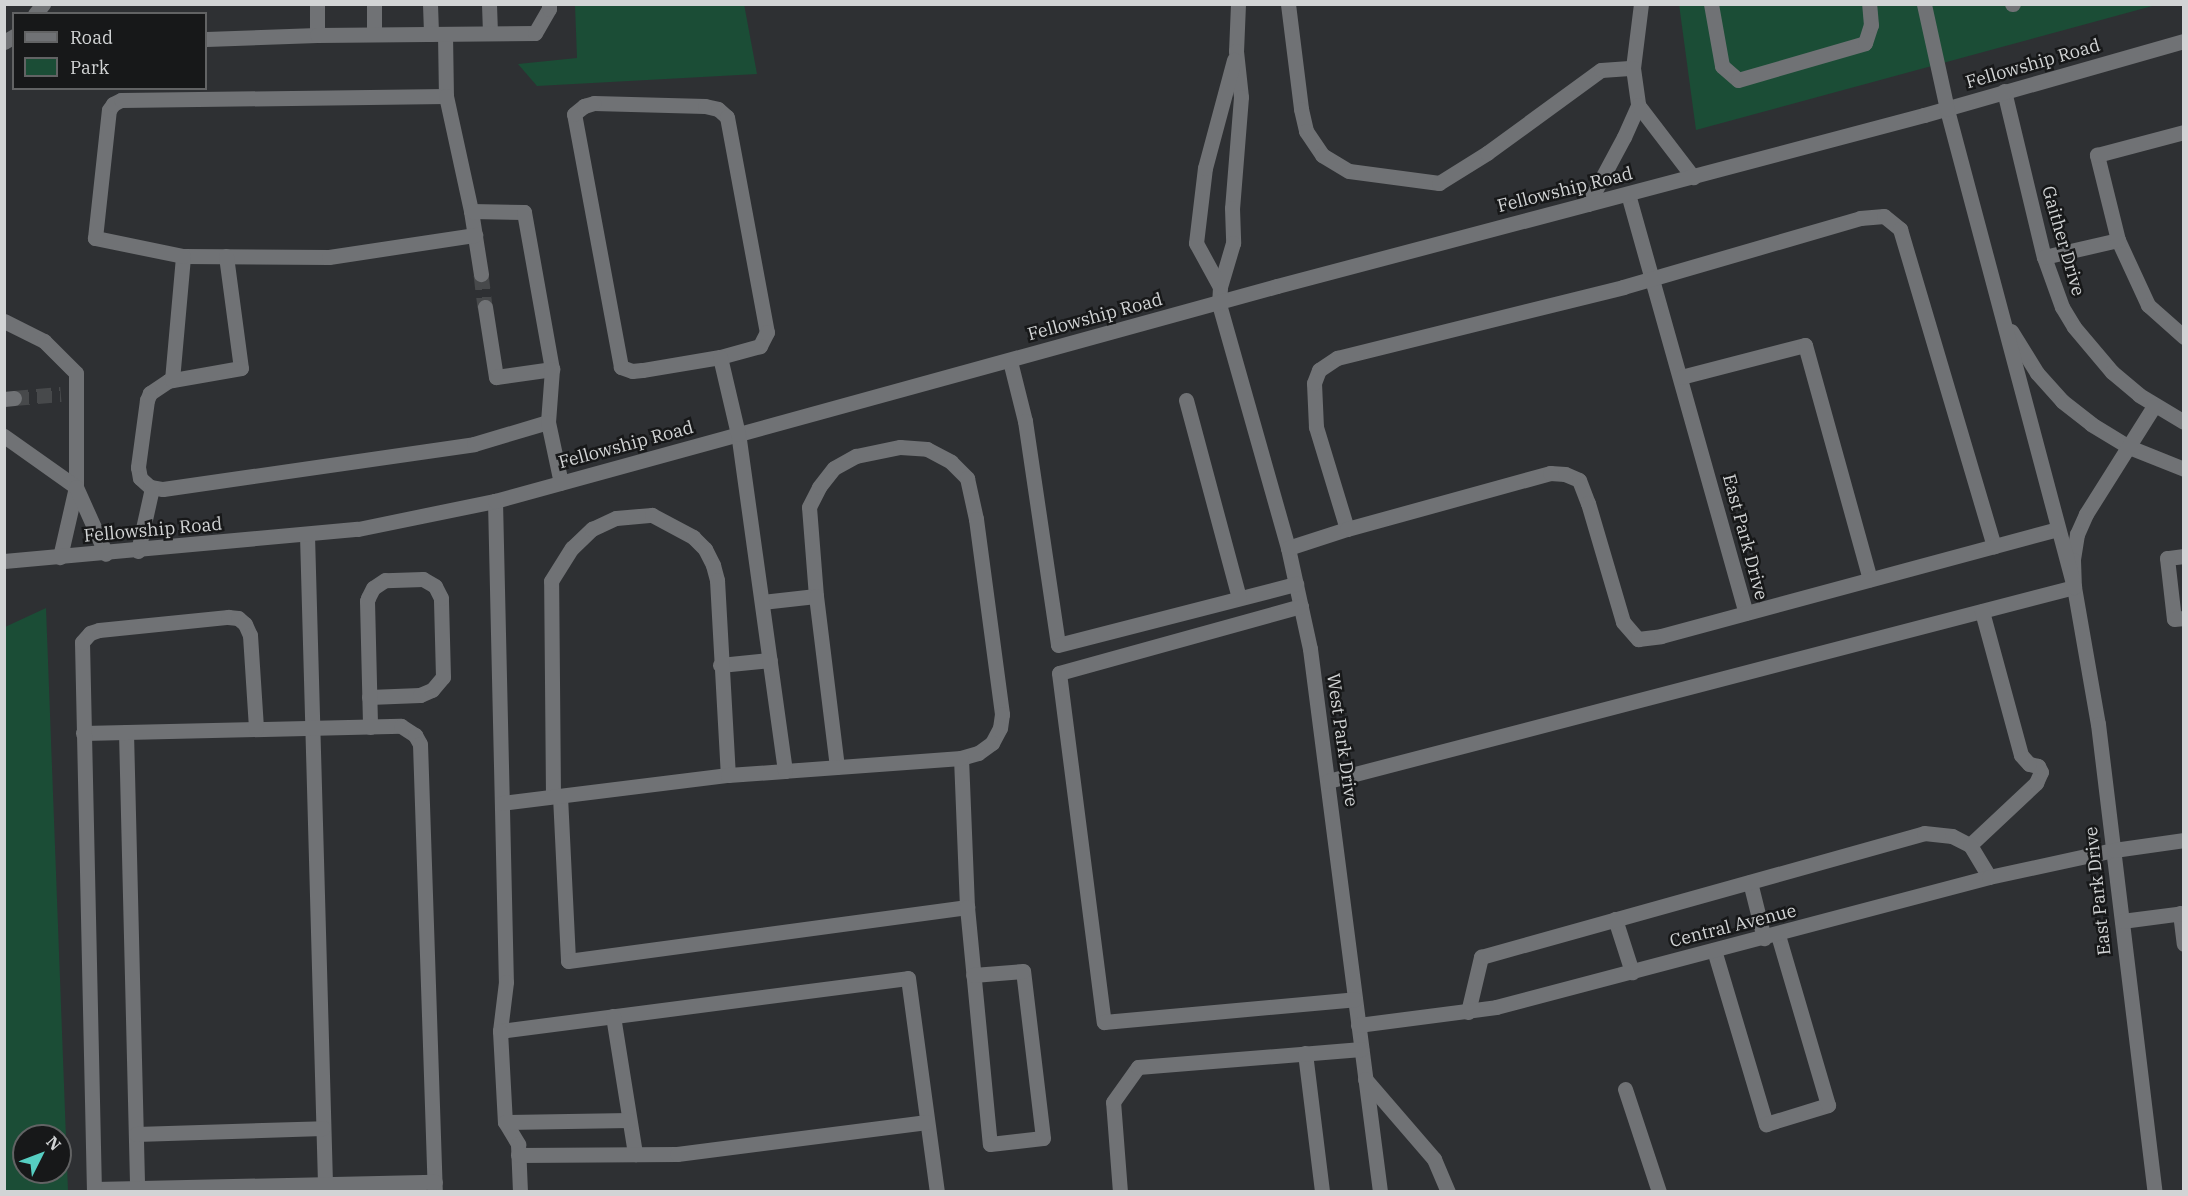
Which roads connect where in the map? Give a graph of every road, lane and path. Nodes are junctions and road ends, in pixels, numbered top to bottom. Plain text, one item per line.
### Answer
1 (317, 4) edge
2 (374, 4) edge
3 (430, 4) edge
4 (489, 4) edge
5 (549, 4) edge
6 (1238, 4) edge
7 (1288, 4) edge
8 (1641, 4) edge
9 (1711, 4) edge
10 (1869, 4) edge
11 (1924, 4) edge
12 (490, 33) junction
13 (374, 34) junction
14 (438, 34) junction
15 (317, 35) junction
16 (207, 39) edge
17 (2184, 41) edge
18 (1236, 51) junction
19 (1633, 68) junction
20 (2004, 91) junction
21 (446, 96) junction
22 (1638, 105) junction
23 (1947, 109) junction
24 (2184, 132) edge
25 (1693, 177) junction
26 (1628, 194) junction
27 (1588, 204) junction
28 (471, 211) junction
29 (475, 235) junction
30 (2118, 240) junction
31 (183, 256) junction
32 (226, 256) junction
33 (2044, 257) junction
34 (481, 274) tunnel mouth
35 (1653, 278) junction
36 (1220, 287) junction
37 (1219, 304) junction
38 (485, 307) tunnel mouth
39 (2002, 316) junction
40 (4, 321) edge
41 (2184, 337) edge
42 (720, 357) junction
43 (1010, 361) junction
44 (552, 369) junction
45 (1681, 377) junction
46 (172, 380) junction
47 (76, 393) junction
48 (60, 394) tunnel mouth
49 (1186, 400) dead end
50 (2154, 406) junction
51 (548, 422) junction
52 (2184, 422) edge
53 (738, 434) junction
54 (4, 436) edge
55 (2129, 447) junction
56 (2184, 469) edge
57 (561, 483) junction
58 (76, 487) junction
59 (152, 488) junction
60 (495, 501) junction
61 (1347, 529) junction
62 (2058, 529) junction
63 (308, 535) junction
64 (1994, 546) junction
65 (1288, 548) junction
66 (138, 551) junction
67 (106, 554) junction
68 (2184, 556) edge
69 (60, 557) junction
70 (4, 561) edge
71 (1870, 579) junction
72 (1296, 584) junction
73 (2074, 587) junction
74 (816, 596) junction
75 (1239, 598) junction
76 (762, 602) junction
77 (1301, 606) junction
78 (1983, 611) junction
79 (1746, 613) junction
80 (2184, 618) edge
81 (770, 660) junction
82 (720, 665) junction
83 (369, 697) junction
84 (370, 727) junction
85 (314, 728) junction
86 (256, 729) junction
87 (126, 732) junction
88 (83, 733) junction
89 (961, 758) junction
90 (837, 767) junction
91 (785, 771) junction
92 (728, 775) junction
93 (1328, 781) junction
94 (556, 796) junction
95 (502, 803) junction
96 (2184, 840) edge
97 (1970, 845) junction
98 (2114, 850) junction
99 (1989, 877) junction
100 (1750, 882) junction
101 (967, 907) junction
102 (2182, 913) edge
103 (1615, 919) junction
104 (2121, 921) junction
105 (1771, 936) junction
106 (2184, 944) edge
107 (1714, 950) junction
108 (1632, 972) junction
109 (973, 975) junction
110 (1355, 999) junction
111 (1468, 1012) junction
112 (613, 1016) junction
113 (1358, 1025) junction
114 (500, 1031) junction
115 (1361, 1049) junction
116 (1305, 1053) junction
117 (1365, 1078) junction
118 (1625, 1089) dead end
119 (629, 1120) junction
120 (505, 1122) junction
121 (927, 1122) junction
122 (323, 1128) junction
123 (136, 1134) junction
124 (635, 1154) junction
125 (518, 1155) junction
126 (325, 1185) junction
127 (435, 1187) edge
128 (138, 1188) junction
129 (94, 1190) edge
130 (520, 1191) edge
131 (936, 1191) edge
132 (1120, 1191) edge
133 (1322, 1191) edge
134 (1380, 1191) edge
135 (1448, 1191) edge
136 (1659, 1191) edge
137 (2155, 1191) edge

1 - 15 street
2 - 13 street
3 - 14 street
4 - 12 street
5 - 12 street
6 - 18 street
7 - 19 street
8 - 19 street
9 - 10 street
11 - 23 street, East Park Drive
12 - 14 street
13 - 14 street
13 - 15 street
14 - 21 street
15 - 16 street
17 - 20 street, Fellowship Road
18 - 36 street, West Park Drive
18 - 36 street
19 - 22 street
20 - 23 street, Fellowship Road
20 - 33 street, Gaither Drive
21 - 28 street
21 - 31 street
22 - 25 street
22 - 27 street
23 - 25 street, Fellowship Road
23 - 39 street, East Park Drive
24 - 30 street
25 - 26 street, Fellowship Road
26 - 27 street, Fellowship Road
26 - 35 street, East Park Drive
27 - 37 street, Fellowship Road
28 - 29 street
28 - 44 street
29 - 32 street
29 - 34 street
30 - 33 street
30 - 41 street
31 - 32 street
31 - 46 street
32 - 46 street
33 - 50 street, Gaither Drive
35 - 45 street, East Park Drive
35 - 61 street
35 - 64 street
36 - 37 street, West Park Drive
37 - 43 street, Fellowship Road
37 - 65 street, West Park Drive
38 - 44 street
39 - 55 street
39 - 62 street, East Park Drive
40 - 47 street
42 - 42 street
42 - 53 street
43 - 53 street, Fellowship Road
43 - 75 street
44 - 51 street
45 - 71 street
45 - 79 street, East Park Drive
46 - 59 street
47 - 48 street
47 - 58 street
49 - 75 street
50 - 52 street, Gaither Drive
50 - 55 street, East Park Drive
51 - 57 street
51 - 59 street
53 - 57 street, Fellowship Road
53 - 76 street
54 - 58 street
55 - 56 street
55 - 73 street, East Park Drive
57 - 60 street, Fellowship Road
58 - 67 street
58 - 69 street
59 - 66 street
60 - 63 street, Fellowship Road
60 - 95 street
61 - 65 street
61 - 79 street
62 - 64 street, East Park Drive
62 - 73 street, East Park Drive
63 - 66 street, Fellowship Road
63 - 85 street
64 - 71 street, East Park Drive
65 - 72 street, West Park Drive
66 - 67 street, Fellowship Road
67 - 69 street, Fellowship Road
68 - 80 street
69 - 70 street, Fellowship Road
71 - 79 street, East Park Drive
72 - 75 street
72 - 77 street, West Park Drive
73 - 78 street
73 - 98 street, East Park Drive
74 - 76 street
74 - 89 street
74 - 90 street
76 - 81 street
77 - 93 street, West Park Drive
77 - 110 street
78 - 93 street
78 - 97 street
81 - 82 street
81 - 91 street
82 - 92 street
82 - 94 street
83 - 83 street
83 - 84 street
84 - 85 street
84 - 127 street
85 - 86 street
85 - 122 street
86 - 87 street
86 - 88 street
87 - 88 street
87 - 123 street
88 - 129 street
89 - 90 street
89 - 101 street
90 - 91 street
91 - 92 street
92 - 94 street
93 - 110 street, West Park Drive
94 - 95 street
94 - 101 street
95 - 114 street
96 - 98 street, Central Avenue
97 - 99 street
97 - 100 street
98 - 99 street, Central Avenue
98 - 104 street, East Park Drive
99 - 105 street, Central Avenue
100 - 103 street
100 - 105 street
101 - 109 street
102 - 104 street
102 - 106 street
103 - 108 street
103 - 111 street
104 - 137 street, East Park Drive
105 - 107 street, Central Avenue
105 - 107 street
107 - 108 street, Central Avenue
108 - 111 street, Central Avenue
109 - 109 street
110 - 113 street, West Park Drive
111 - 113 street, Central Avenue
112 - 114 street
112 - 119 street
112 - 121 street
113 - 115 street, West Park Drive
114 - 120 street
115 - 116 street
115 - 117 street, West Park Drive
116 - 132 street
116 - 133 street
117 - 134 street, West Park Drive
117 - 135 street
118 - 136 street
119 - 120 street
119 - 124 street
120 - 125 street
121 - 124 street
121 - 131 street
122 - 123 street
122 - 126 street
123 - 128 street
124 - 125 street
125 - 130 street
126 - 127 street
126 - 128 street
128 - 129 street

